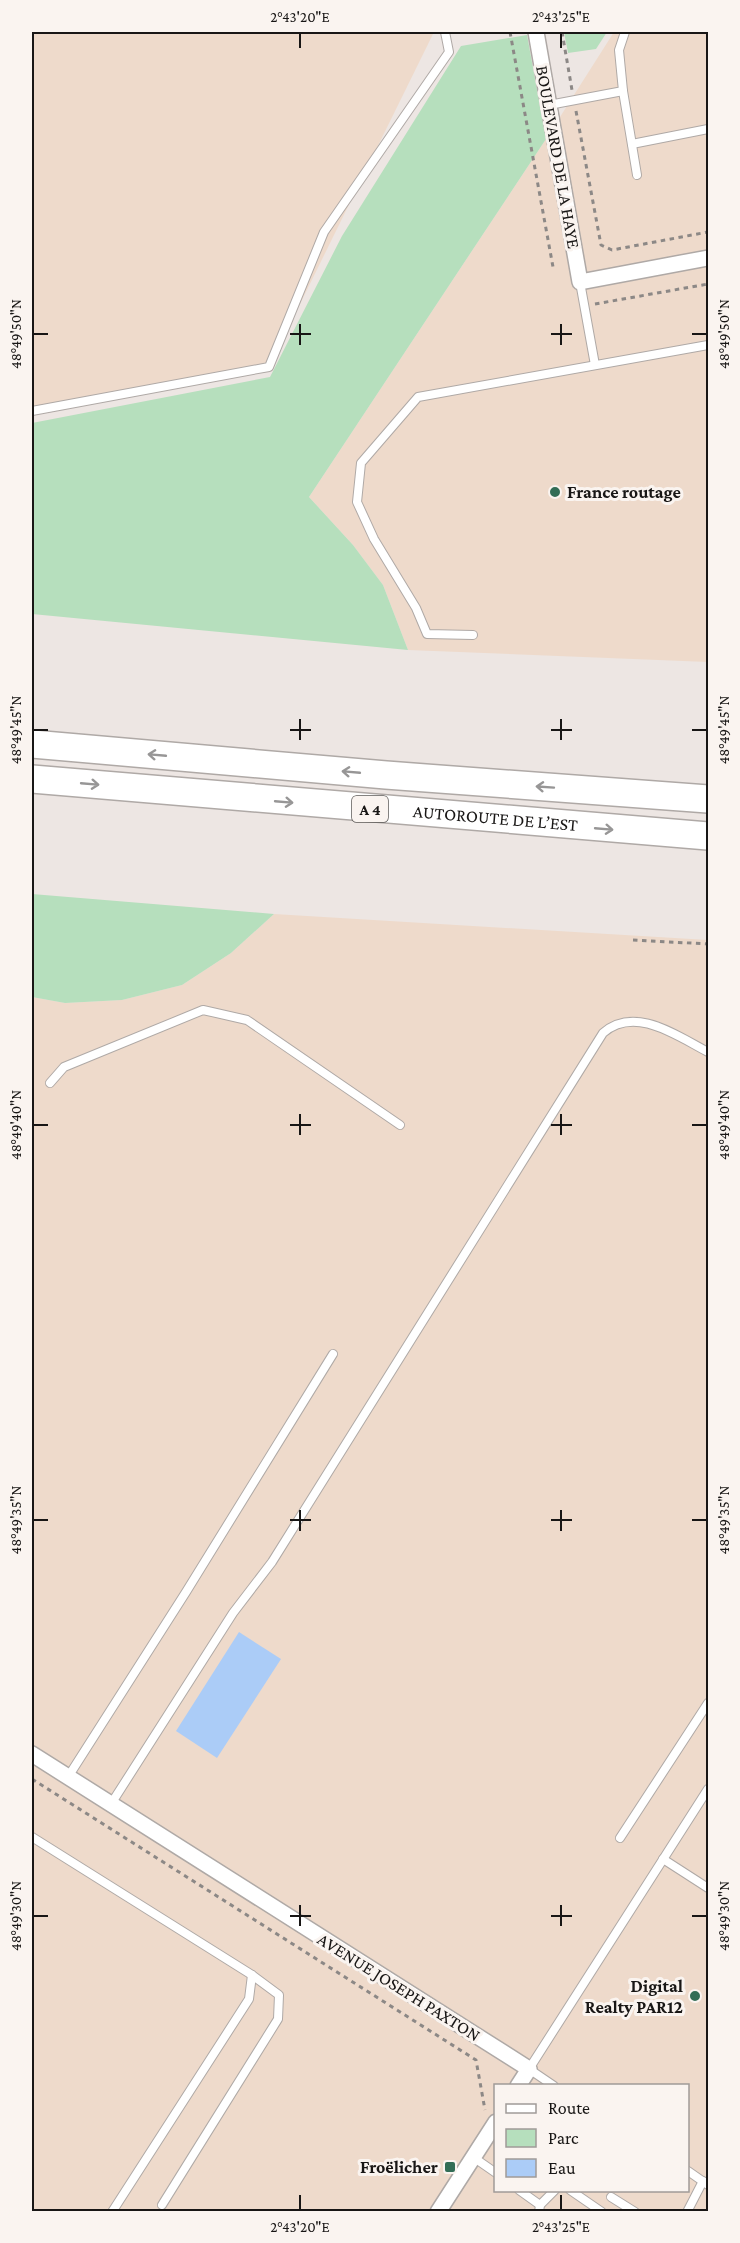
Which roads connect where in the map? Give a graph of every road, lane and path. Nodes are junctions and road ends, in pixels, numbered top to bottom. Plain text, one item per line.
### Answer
1 (445, 32) edge
2 (510, 32) edge
3 (536, 32) edge
4 (562, 32) edge
5 (625, 32) edge
6 (624, 91) junction
7 (574, 100) junction
8 (549, 105) junction
9 (708, 129) edge
10 (632, 144) junction
11 (637, 175) dead end
12 (708, 232) edge
13 (708, 258) edge
14 (553, 267) dead end
15 (580, 282) junction
16 (708, 284) edge
17 (584, 306) junction
18 (708, 345) edge
19 (596, 365) junction
20 (32, 411) edge
21 (473, 636) dead end
22 (32, 744) edge
23 (32, 779) edge
24 (708, 799) edge
25 (708, 836) edge
26 (633, 940) dead end
27 (708, 944) edge
28 (708, 1052) edge
29 (50, 1083) dead end
30 (400, 1125) dead end
31 (333, 1354) dead end
32 (708, 1702) edge
33 (32, 1754) edge
34 (68, 1777) junction
35 (32, 1779) edge
36 (708, 1789) edge
37 (111, 1804) junction
38 (32, 1837) edge
39 (620, 1838) dead end
40 (663, 1859) junction
41 (708, 1888) edge
42 (252, 1975) junction
43 (529, 2069) junction
44 (520, 2084) edge
45 (552, 2084) edge
46 (492, 2117) edge
47 (473, 2157) junction
48 (494, 2172) edge
49 (689, 2172) edge
50 (706, 2183) edge
51 (521, 2192) edge
52 (553, 2192) edge
53 (573, 2192) edge
54 (611, 2197) dead end
55 (162, 2205) dead end
56 (539, 2208) edge
57 (112, 2211) edge
58 (438, 2211) edge
59 (602, 2211) edge
60 (635, 2211) edge
61 (687, 2211) edge

1 - 20 lane
2 - 14 path
3 - 8 street, BOULEVARD DE LA HAYE
4 - 7 path
5 - 6 lane
6 - 7 lane
6 - 10 lane
7 - 8 lane
7 - 12 path
8 - 15 street, BOULEVARD DE LA HAYE
9 - 10 lane
10 - 11 lane
13 - 15 street
15 - 17 lane
16 - 17 path
17 - 19 lane
18 - 19 lane
19 - 21 lane
24 -> 22 highway, AUTOROUTE DE L’EST / A 4
23 -> 25 highway, AUTOROUTE DE L’EST / A 4
26 - 27 path
28 - 37 lane
29 - 30 lane
31 - 34 lane
32 - 39 lane
33 - 34 street, AVENUE JOSEPH PAXTON
34 - 37 street, AVENUE JOSEPH PAXTON
35 - 46 path
36 - 40 lane
37 - 43 street, AVENUE JOSEPH PAXTON
38 - 42 lane
40 - 41 lane
40 - 43 lane
42 - 55 lane
42 - 57 lane
43 - 44 street
43 - 45 lane, AVENUE JOSEPH PAXTON
46 - 47 street
47 - 48 lane
47 - 58 street
49 - 50 lane
50 - 61 lane
51 - 56 lane
52 - 56 lane
53 - 59 lane
54 - 60 lane

